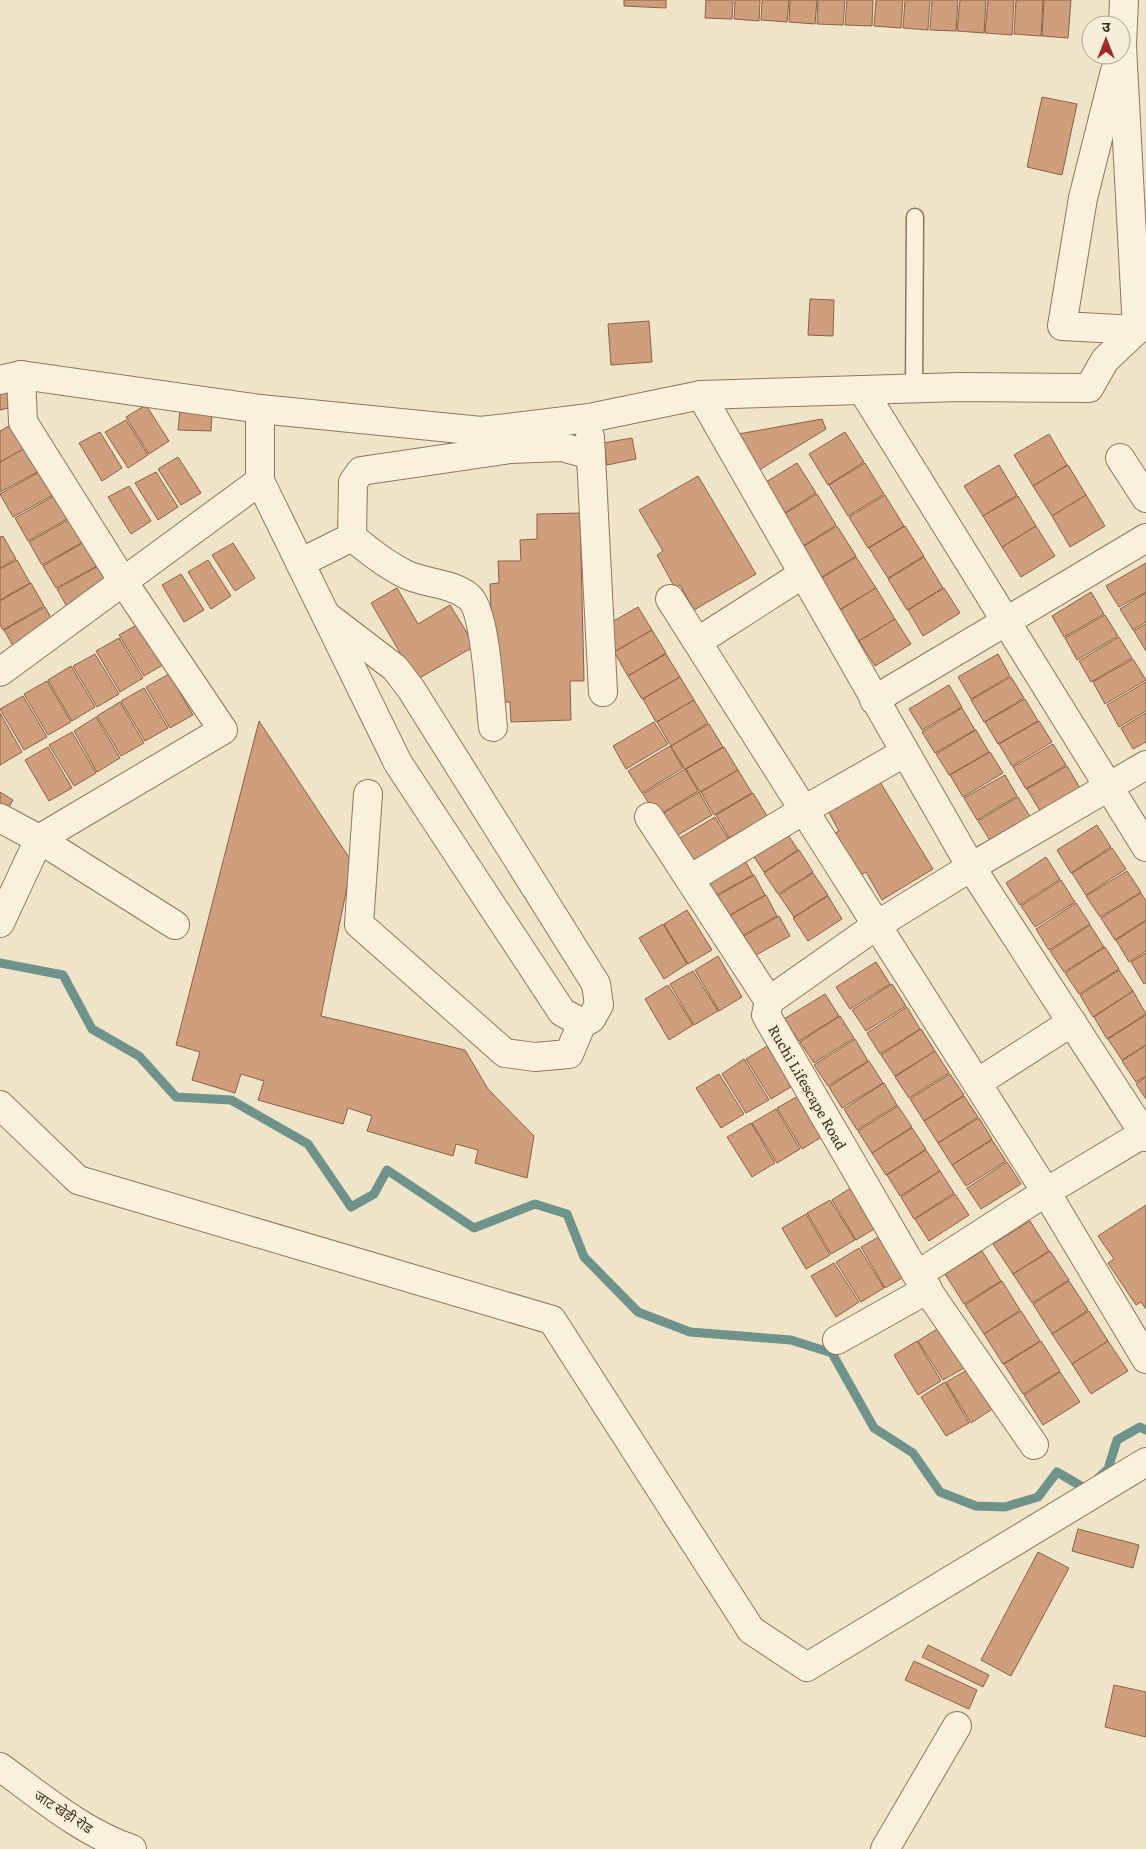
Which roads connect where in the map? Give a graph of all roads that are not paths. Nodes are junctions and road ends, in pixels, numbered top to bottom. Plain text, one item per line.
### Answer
1 (1124, 0) edge
2 (1123, 15) edge
3 (1117, 65) edge
4 (1122, 65) edge
5 (915, 217) dead end
6 (1137, 330) junction
7 (11, 377) edge
8 (914, 389) junction
9 (863, 391) junction
10 (701, 395) junction
11 (260, 409) junction
12 (589, 418) junction
13 (591, 455) junction
14 (1120, 458) dead end
15 (260, 481) junction
16 (1146, 498) edge
17 (352, 537) junction
18 (1146, 538) edge
19 (300, 563) junction
20 (803, 574) junction
21 (124, 583) junction
22 (670, 599) dead end
23 (326, 615) junction
24 (1004, 621) junction
25 (697, 642) junction
26 (4, 661) edge
27 (603, 692) dead end
28 (874, 700) junction
29 (493, 727) dead end
30 (904, 753) junction
31 (1146, 765) edge
32 (1109, 787) junction
33 (368, 794) dead end
34 (804, 810) junction
35 (648, 817) dead end
36 (0, 818) edge
37 (39, 840) junction
38 (1146, 847) edge
39 (971, 866) junction
40 (690, 879) junction
41 (0, 923) edge
42 (175, 925) dead end
43 (877, 925) junction
44 (769, 1000) junction
45 (1072, 1022) junction
46 (582, 1023) junction
47 (976, 1083) junction
48 (0, 1105) edge
49 (1145, 1134) edge
50 (1046, 1192) junction
51 (922, 1282) junction
52 (837, 1340) dead end
53 (1146, 1359) edge
54 (1034, 1445) dead end
55 (1136, 1468) edge
56 (957, 1726) dead end
57 (0, 1767) edge
58 (132, 1849) edge
59 (885, 1849) edge

1 - 2 street
3 - 6 street
4 - 6 street
5 - 8 lane
6 - 8 street
7 - 11 street
7 - 21 street
8 - 9 street
9 - 10 street
9 - 24 street
10 - 12 street
10 - 20 street
11 - 12 street
11 - 15 street
12 - 13 street
13 - 17 street
13 - 27 street
14 - 16 street
15 - 19 street
15 - 21 street
17 - 19 street
17 - 29 street
18 - 24 street
19 - 23 street
20 - 25 street
20 - 28 street
21 - 26 street
21 - 37 street
22 - 25 street
23 - 46 street
23 - 46 street
24 - 28 street
24 - 32 street
25 - 34 street
28 - 30 street
30 - 34 street
30 - 39 street
31 - 32 street
32 - 38 street
32 - 39 street
33 - 46 street
34 - 40 street
34 - 43 street
35 - 40 street
36 - 37 street
37 - 41 street
37 - 42 street
39 - 43 street
39 - 45 street
40 - 44 street
43 - 44 street
43 - 47 street
44 - 51 street, Ruchi Lifescape Road
45 - 47 street
45 - 49 street
47 - 50 street
48 - 55 street
49 - 50 street
50 - 51 street
50 - 53 street
51 - 52 street
51 - 54 street, Ruchi Lifescape Road
56 - 59 street
57 - 58 street, जाट खेड़ी रोड

